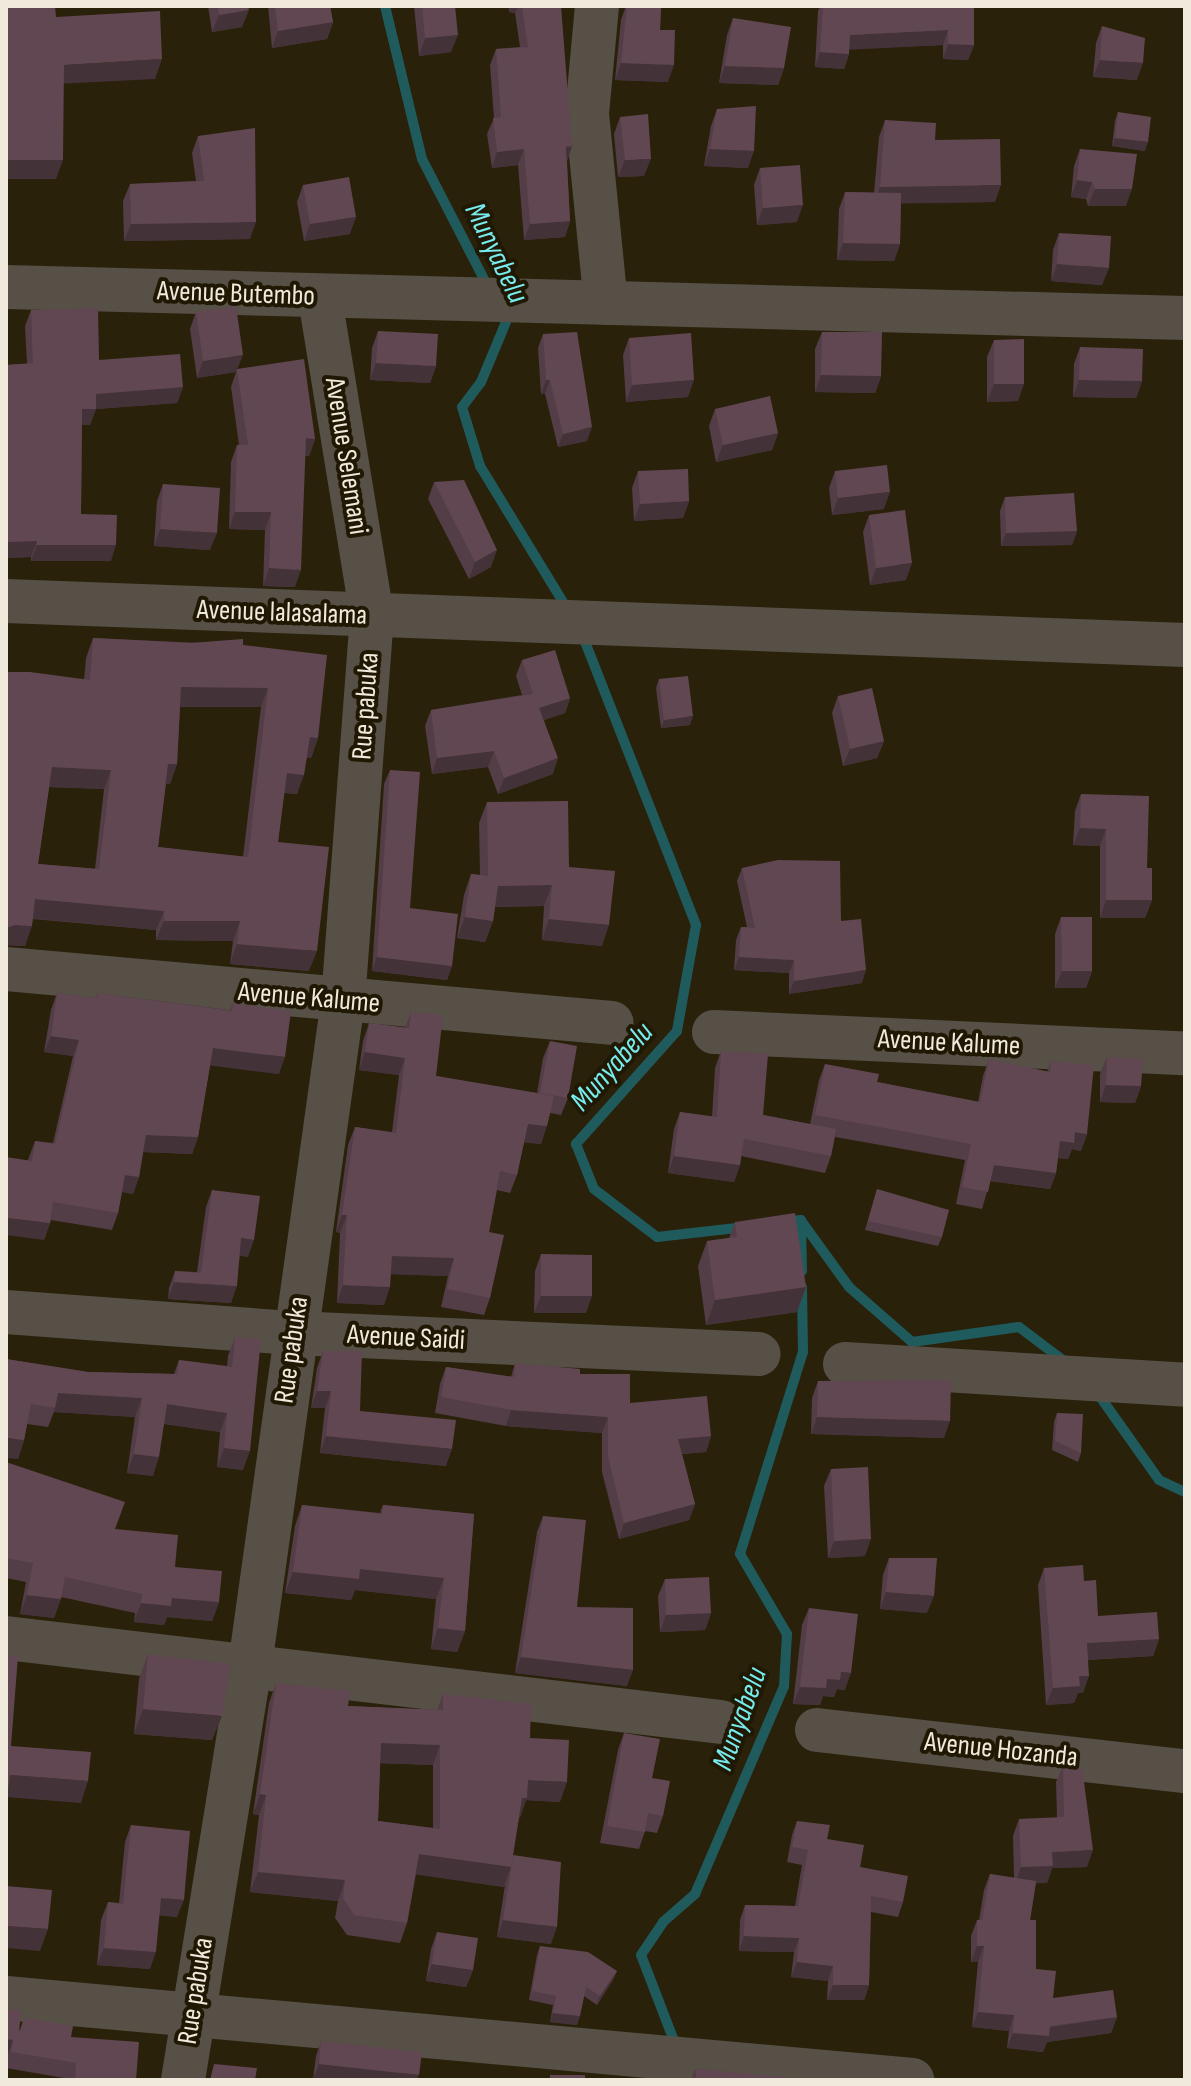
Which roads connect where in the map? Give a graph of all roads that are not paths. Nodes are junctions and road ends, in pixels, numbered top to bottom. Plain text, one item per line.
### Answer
1 (597, 6) edge
2 (6, 287) edge
3 (320, 297) junction
4 (606, 303) junction
5 (1185, 317) edge
6 (1185, 339) edge
7 (6, 601) edge
8 (372, 616) junction
9 (1185, 645) edge
10 (6, 969) edge
11 (343, 1001) junction
12 (612, 1023) dead end
13 (714, 1032) dead end
14 (1185, 1053) edge
15 (6, 1312) edge
16 (294, 1333) junction
17 (759, 1354) dead end
18 (845, 1364) dead end
19 (1185, 1385) edge
20 (6, 1638) edge
21 (250, 1665) junction
22 (721, 1722) dead end
23 (817, 1730) dead end
24 (1185, 1771) edge
25 (6, 1998) edge
26 (192, 2017) junction
27 (183, 2080) edge
28 (912, 2080) edge

1 - 4 street
2 - 3 street, Avenue Butembo
3 - 4 street, Avenue Butembo
3 - 8 street, Avenue Selemani
4 - 5 street, Avenue Butembo
5 - 6 street
7 - 8 street, Avenue lalasalama
8 - 9 street, Avenue lalasalama
8 - 11 street, Rue pabuka
10 - 11 street, Avenue Kalume
11 - 12 street, Avenue Kalume
11 - 16 street, Rue pabuka
13 - 14 street, Avenue Kalume
15 - 16 street, Avenue Saidi
16 - 17 street, Avenue Saidi
16 - 21 street, Rue pabuka
18 - 19 street
20 - 21 street
21 - 22 street
21 - 26 street, Rue pabuka
23 - 24 street, Avenue Hozanda
25 - 26 street
26 - 27 street, Rue pabuka
26 - 28 street

